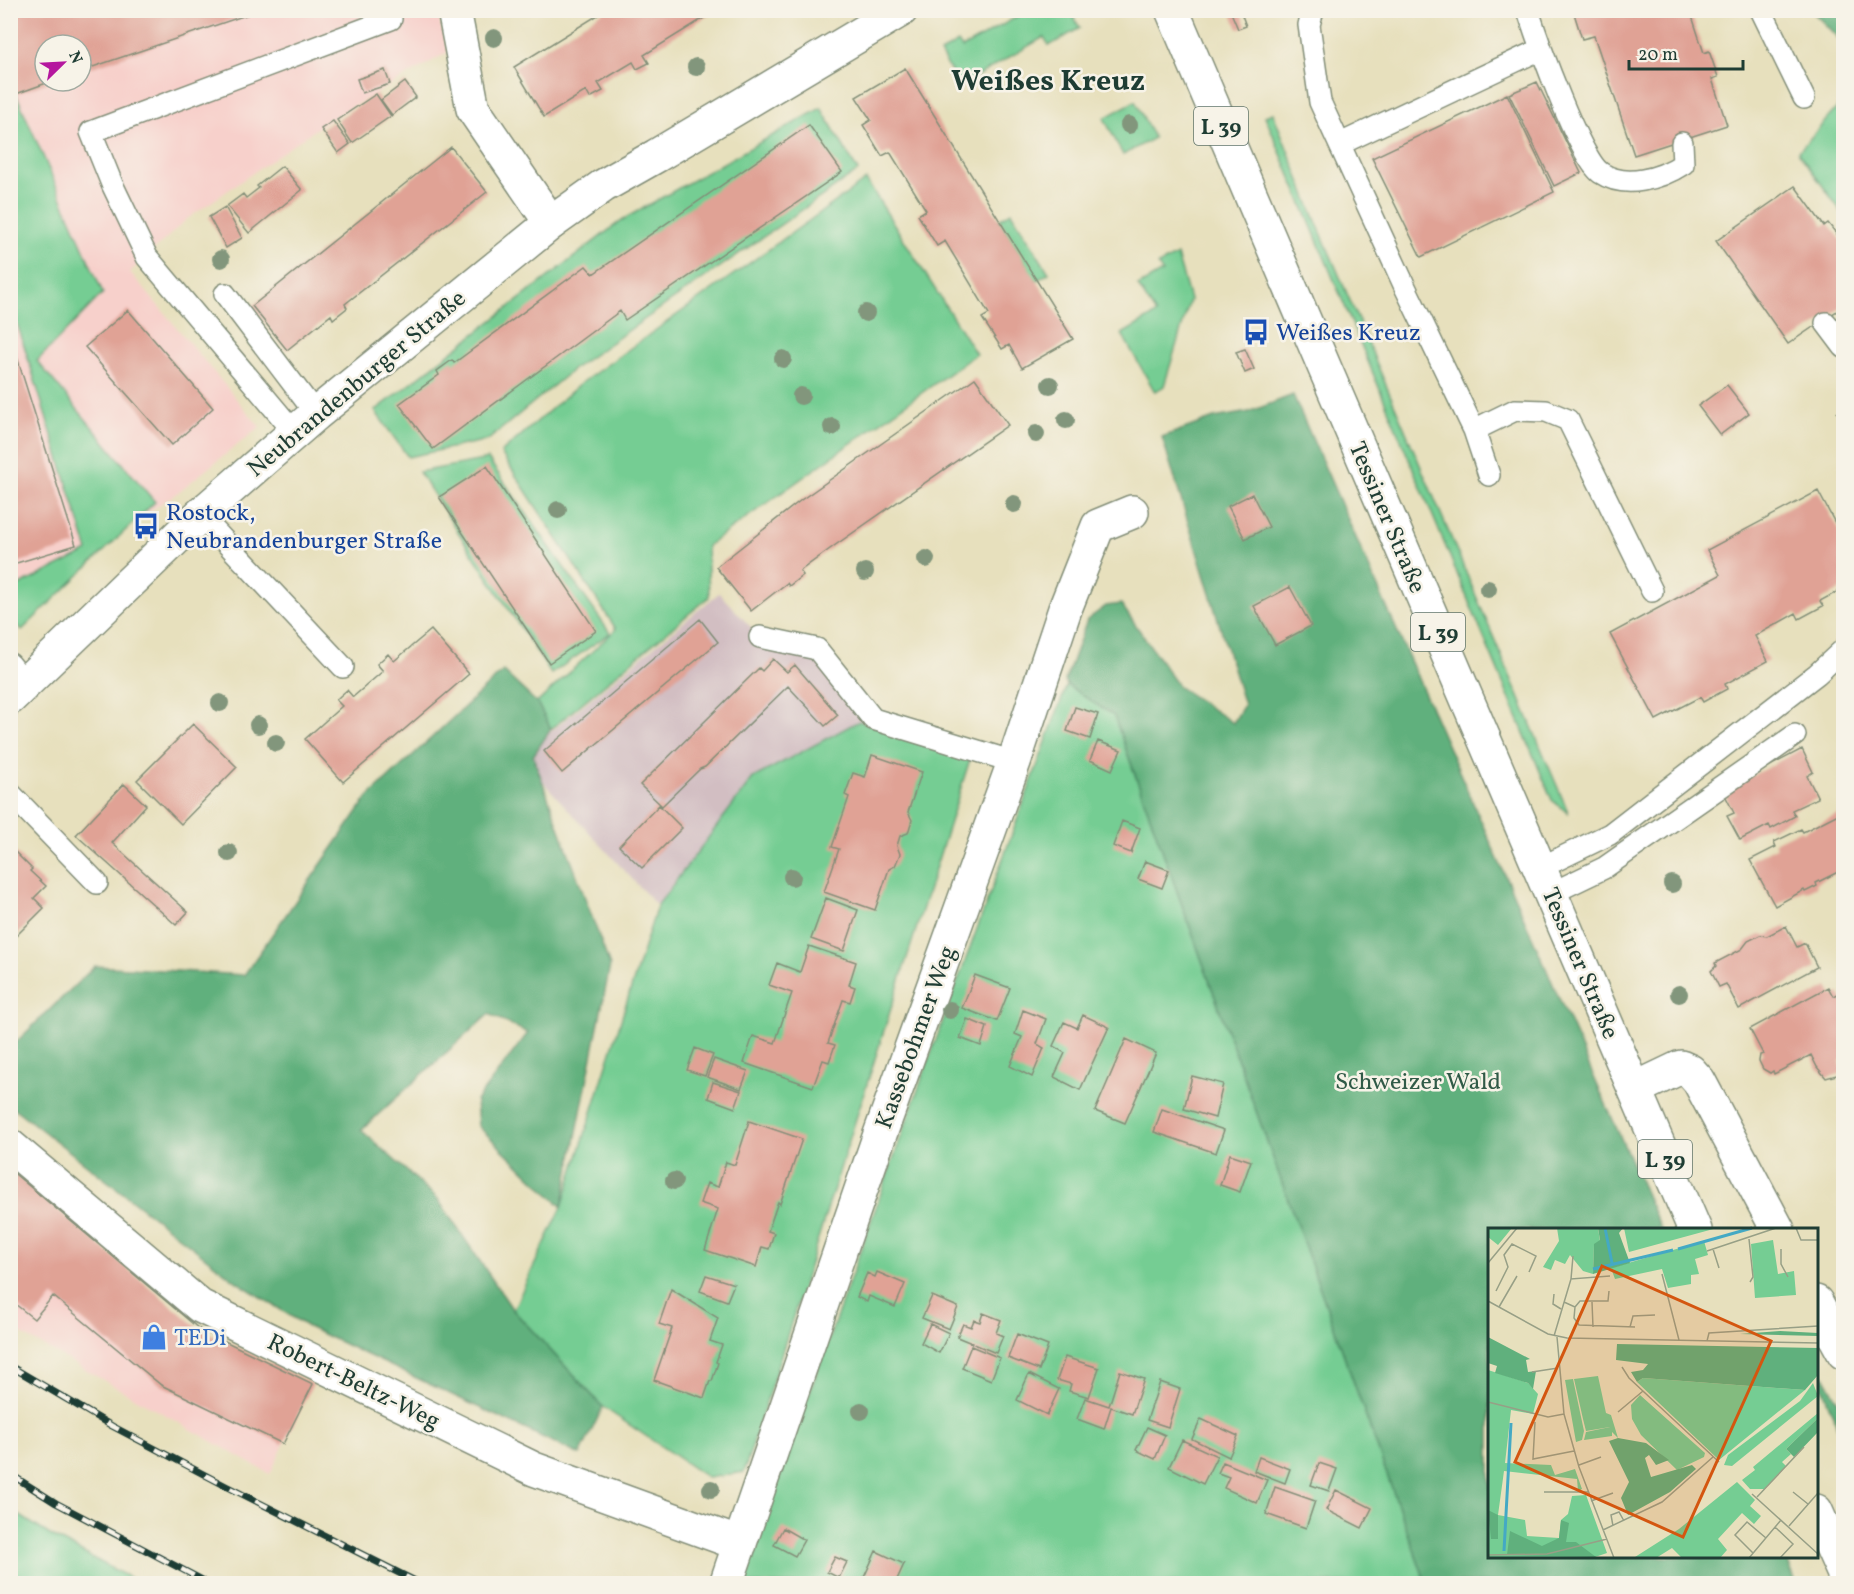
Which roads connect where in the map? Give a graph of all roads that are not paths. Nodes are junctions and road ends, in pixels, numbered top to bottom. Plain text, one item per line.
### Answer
1 (454, 10) edge
2 (1172, 10) edge
3 (1313, 10) edge
4 (1528, 10) edge
5 (1761, 10) edge
6 (898, 11) edge
7 (391, 19) dead end
8 (1541, 49) junction
9 (1804, 98) dead end
10 (1682, 143) dead end
11 (1340, 144) junction
12 (551, 224) junction
13 (225, 294) dead end
14 (1826, 323) dead end
15 (1844, 347) edge
16 (305, 423) junction
17 (1474, 430) junction
18 (1489, 475) dead end
19 (1132, 512) dead end
20 (200, 515) junction
21 (1652, 591) dead end
22 (760, 637) dead end
23 (1844, 649) edge
24 (343, 667) dead end
25 (16, 682) edge
26 (1795, 735) dead end
27 (1014, 762) junction
28 (10, 793) edge
29 (1545, 881) junction
30 (97, 883) dead end
31 (1635, 1089) junction
32 (10, 1146) edge
33 (1694, 1228) edge
34 (1777, 1228) edge
35 (1818, 1306) edge
36 (1844, 1353) edge
37 (1818, 1516) edge
38 (740, 1544) junction
39 (1844, 1574) edge
40 (726, 1584) edge

1 - 12 street
2 - 29 street, Tessiner Straße / L 39
3 - 11 lane
4 - 8 lane
5 - 9 lane
6 - 12 street, Neubrandenburger Straße
7 - 16 lane
8 - 10 lane
8 - 11 lane
11 - 17 lane
12 - 16 street, Neubrandenburger Straße
13 - 16 lane
14 - 15 lane
16 - 20 street, Neubrandenburger Straße
17 - 18 lane
17 - 21 lane
19 - 27 street, Kassebohmer Weg
20 - 24 lane
20 - 25 street, Neubrandenburger Straße
22 - 27 lane
23 - 29 lane
26 - 29 lane
27 - 38 street, Kassebohmer Weg
28 - 30 lane
29 - 31 street, Tessiner Straße / L 39
31 - 33 street, Tessiner Straße / L 39
31 - 34 street
32 - 38 street, Robert-Beltz-Weg
35 - 36 street
37 - 39 street
38 - 40 street, Kassebohmer Weg

